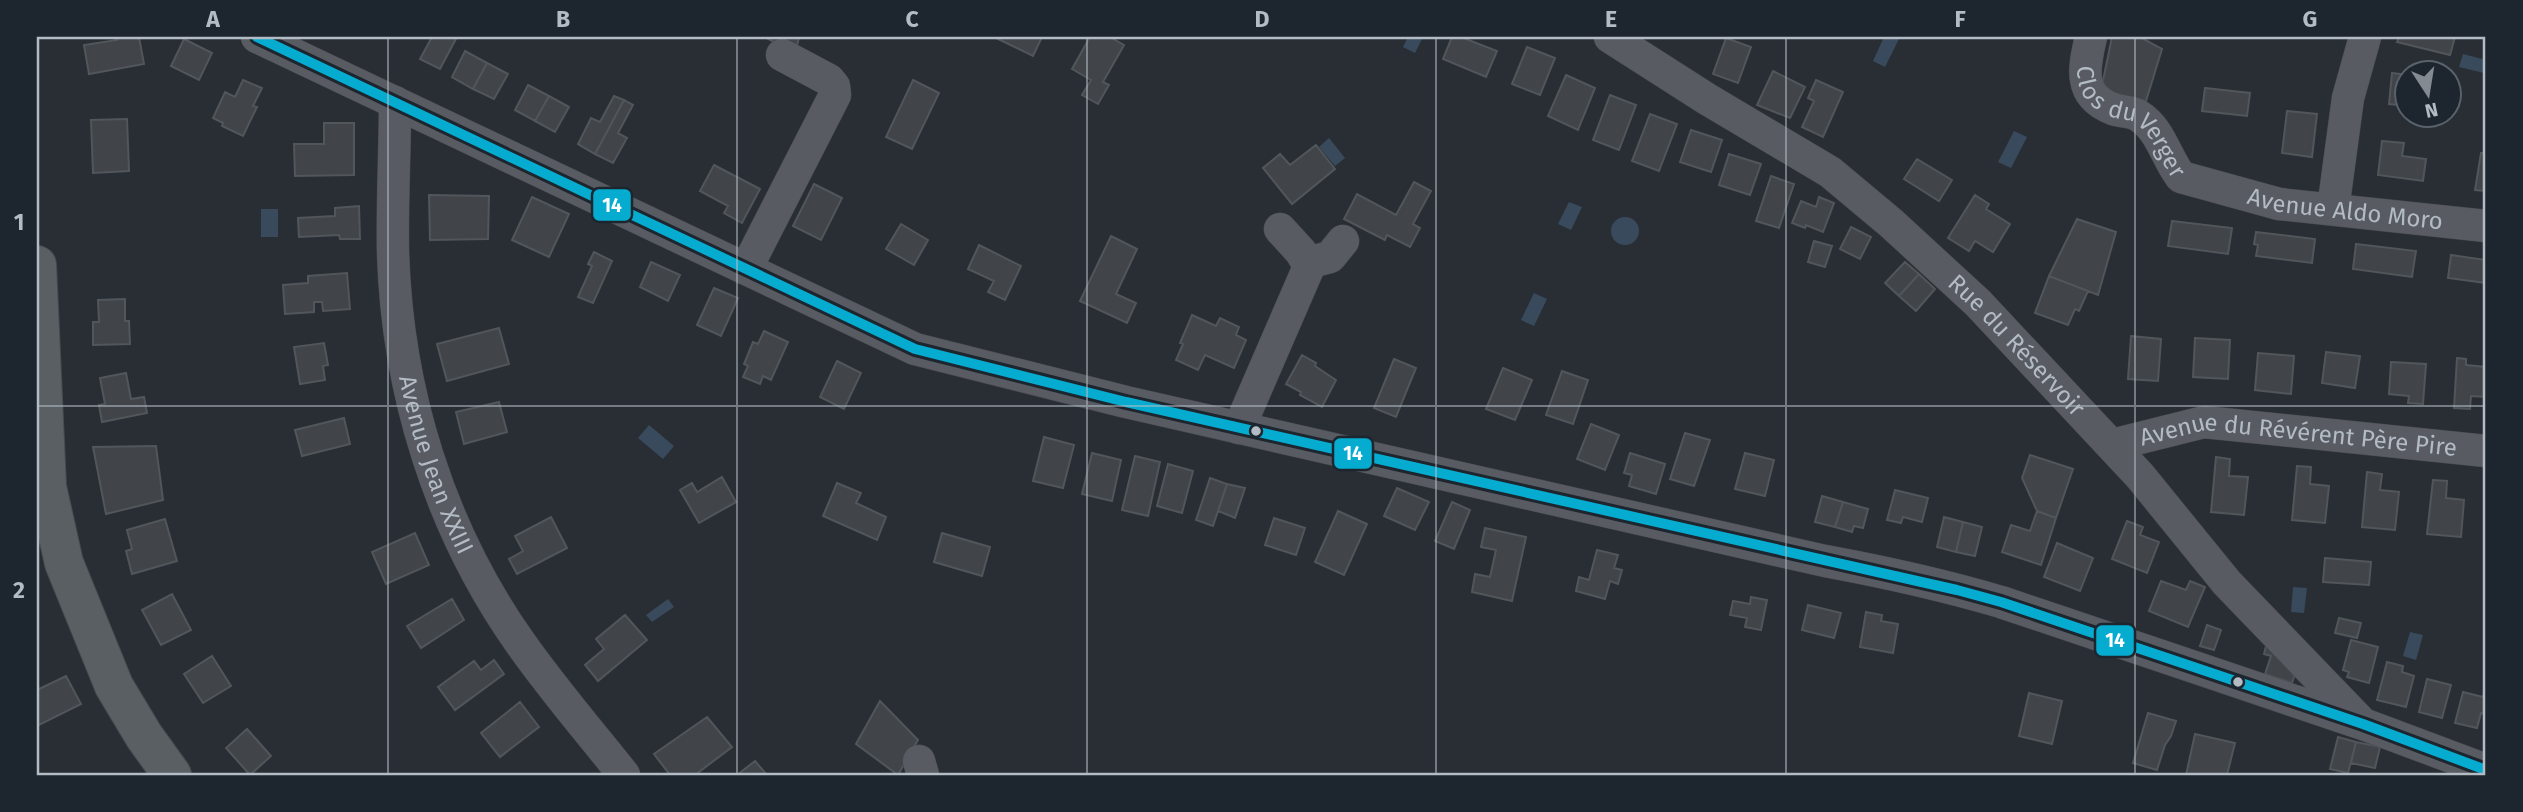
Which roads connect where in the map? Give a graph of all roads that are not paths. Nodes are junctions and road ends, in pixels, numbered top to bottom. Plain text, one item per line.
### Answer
1 (257, 37) edge
2 (1611, 37) edge
3 (2091, 37) edge
4 (2365, 37) edge
5 (782, 55) dead end
6 (396, 103) junction
7 (2207, 182) joint
8 (2333, 209) junction
9 (2486, 226) edge
10 (1280, 229) dead end
11 (1343, 241) dead end
12 (37, 265) edge
13 (1309, 266) junction
14 (746, 269) junction
15 (1239, 428) junction
16 (2112, 445) junction
17 (2486, 452) edge
18 (2363, 724) junction
19 (2486, 770) edge
20 (172, 775) edge
21 (624, 775) edge

1 - 6 street
2 - 16 street, Rue du Réservoir
3 - 7 street, Clos du Verger
4 - 8 street
5 - 14 street
6 - 14 street
6 - 21 street, Avenue Jean XXIII
7 - 8 street, Avenue Aldo Moro
8 - 9 street, Avenue Aldo Moro
10 - 13 street
11 - 13 street
12 - 20 main road
13 - 15 street
14 - 15 street
15 - 18 street
16 - 17 street, Avenue du Révérent Père Pire
16 - 18 street, Rue du Réservoir
18 - 19 street

